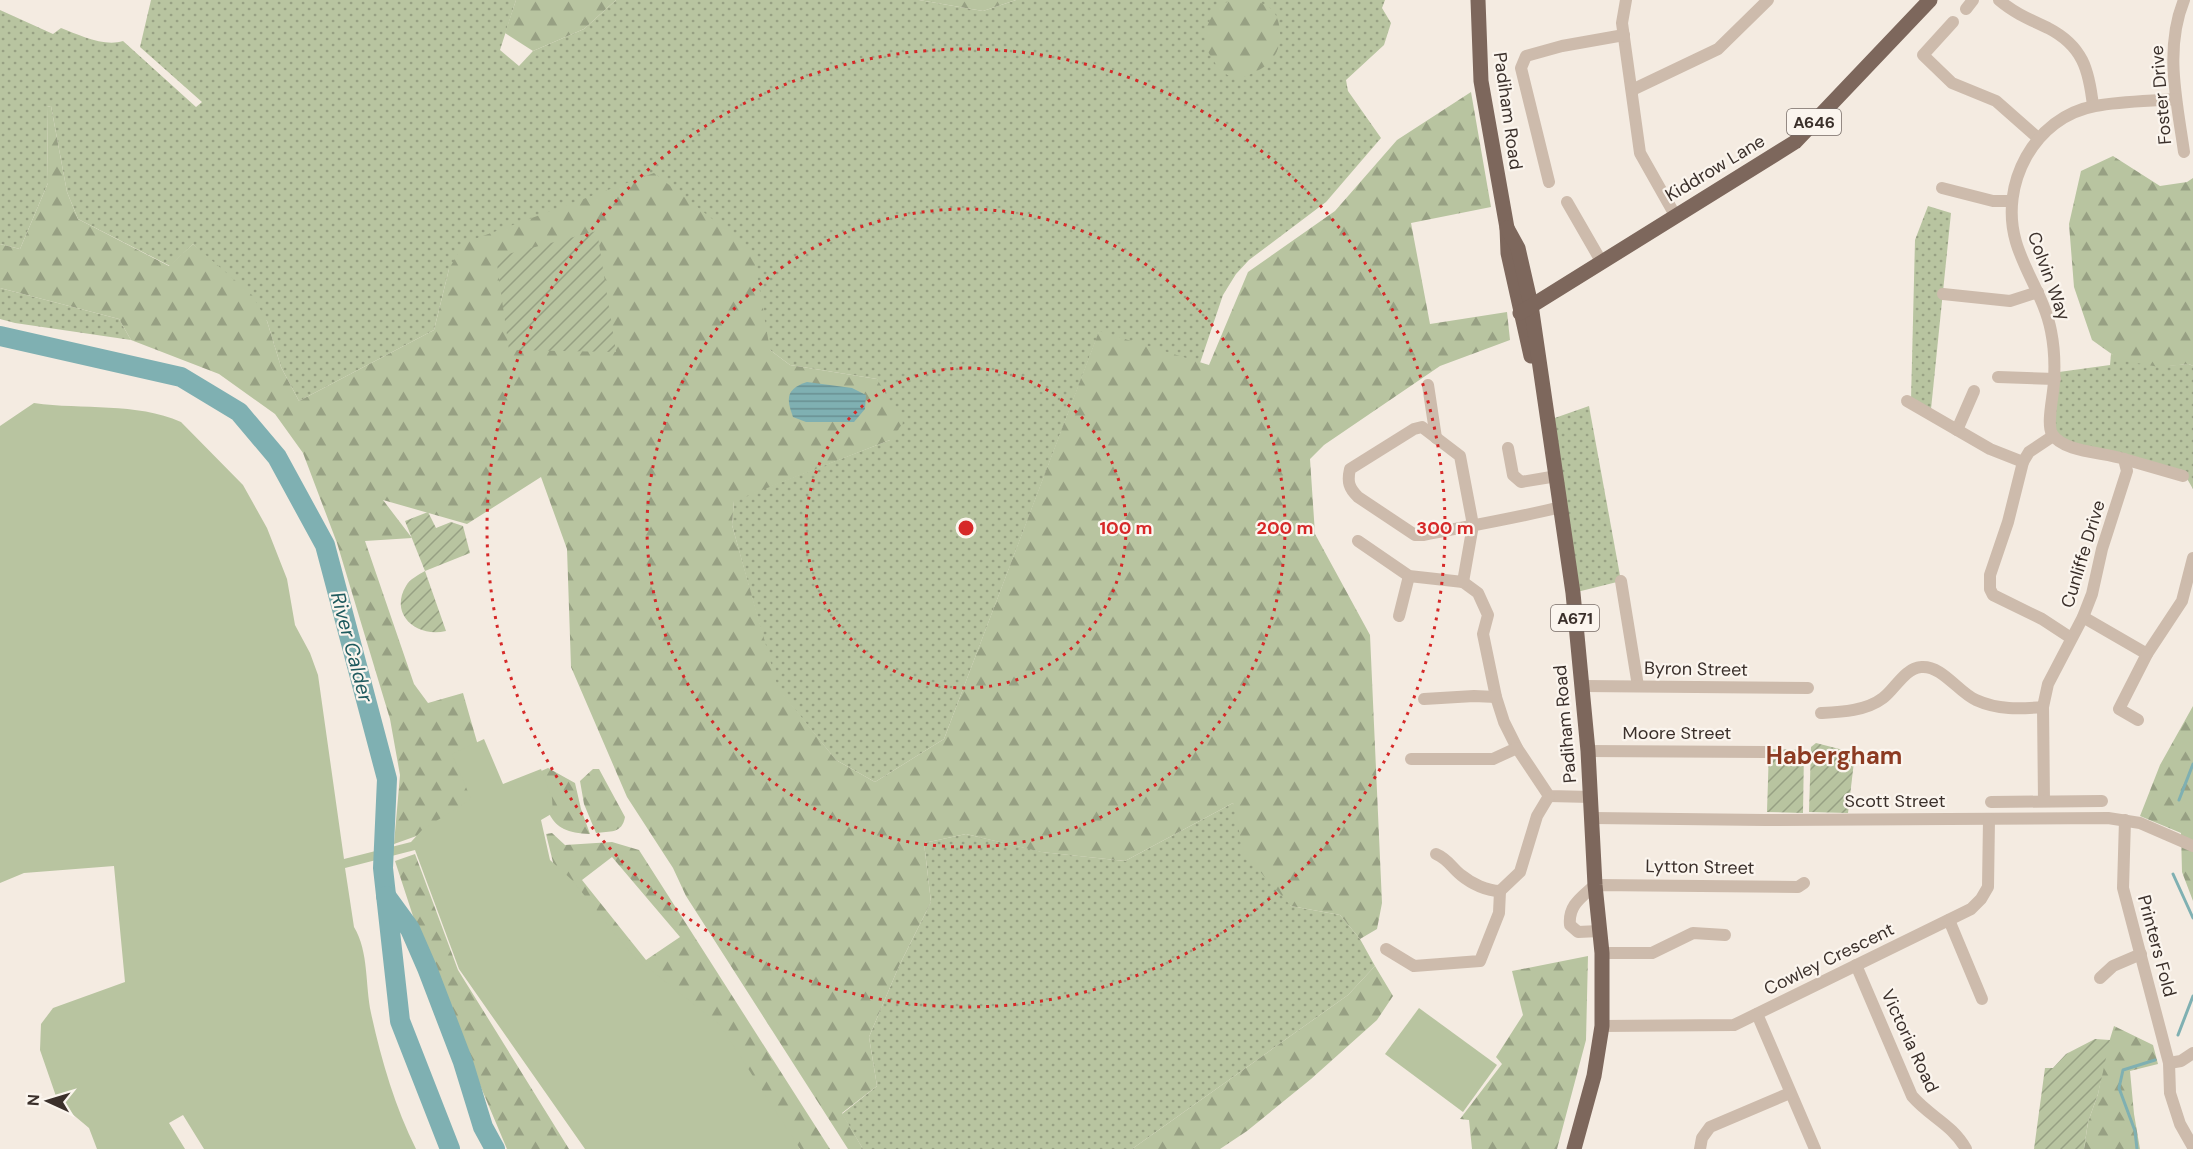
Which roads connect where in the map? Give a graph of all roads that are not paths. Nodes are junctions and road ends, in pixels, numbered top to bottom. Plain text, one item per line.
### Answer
1 (1478, 0) edge
2 (1626, 0) edge
3 (1768, 0) edge
4 (1930, 0) edge
5 (2000, 0) edge
6 (2184, 0) edge
7 (1953, 22) dead end
8 (1624, 35) junction
9 (1632, 90) junction
10 (2176, 99) junction
11 (2094, 106) junction
12 (2038, 138) junction
13 (2184, 152) dead end
14 (1549, 182) dead end
15 (1942, 188) dead end
16 (2011, 201) junction
17 (1567, 202) dead end
18 (1675, 215) junction
19 (1601, 261) junction
20 (2038, 292) junction
21 (1943, 294) dead end
22 (1526, 309) junction
23 (1998, 377) dead end
24 (2055, 379) junction
25 (1428, 386) dead end
26 (1974, 391) dead end
27 (1907, 401) dead end
28 (1957, 430) junction
29 (2053, 436) junction
30 (1436, 438) junction
31 (1508, 448) dead end
32 (2122, 459) junction
33 (2023, 462) junction
34 (1557, 476) junction
35 (2183, 476) dead end
36 (1561, 507) junction
37 (1473, 525) junction
38 (1358, 541) dead end
39 (2193, 558) edge
40 (1409, 576) junction
41 (1621, 580) dead end
42 (1463, 582) junction
43 (1399, 616) dead end
44 (2083, 617) junction
45 (2071, 638) junction
46 (2147, 654) junction
47 (1583, 686) junction
48 (1638, 686) junction
49 (1808, 688) dead end
50 (1496, 697) junction
51 (1424, 699) dead end
52 (2043, 707) junction
53 (1821, 713) dead end
54 (2138, 720) dead end
55 (1517, 748) junction
56 (1588, 751) junction
57 (1765, 752) dead end
58 (1411, 759) dead end
59 (1549, 796) junction
60 (1591, 798) junction
61 (2044, 801) junction
62 (2102, 801) dead end
63 (1991, 802) dead end
64 (1593, 818) junction
65 (1989, 819) junction
66 (2125, 820) junction
67 (2193, 846) edge
68 (1436, 854) dead end
69 (1804, 883) dead end
70 (1595, 885) junction
71 (1500, 891) junction
72 (1949, 920) junction
73 (1599, 931) junction
74 (1725, 935) dead end
75 (1386, 949) dead end
76 (1602, 953) junction
77 (2141, 954) junction
78 (1856, 965) junction
79 (2100, 978) dead end
80 (1982, 999) dead end
81 (1757, 1014) junction
82 (1602, 1026) junction
83 (2193, 1053) edge
84 (2169, 1063) junction
85 (1791, 1093) junction
86 (2193, 1147) edge
87 (1574, 1149) edge
88 (1700, 1149) edge
89 (1815, 1149) edge
90 (1966, 1149) edge

1 - 22 main road, Padiham Road / A671
2 - 8 street
3 - 9 street
4 - 18 main road, Kiddrow Lane / A646
5 - 11 street
6 - 10 street, Foster Drive
7 - 12 street
8 - 9 street
8 - 14 street, Padiham Road
9 - 18 street
10 - 11 street, Colvin Way
10 - 13 street, Foster Drive
11 - 12 street, Colvin Way
12 - 16 street, Colvin Way
15 - 16 street
16 - 20 street, Colvin Way
17 - 19 street
18 - 19 main road, Kiddrow Lane / A646
19 - 22 main road, Kiddrow Lane / A646
20 - 21 street
20 - 24 street, Colvin Way
22 - 34 main road, Padiham Road / A671
23 - 24 street
24 - 29 street, Colvin Way
25 - 30 street
26 - 28 street
27 - 28 street
28 - 33 street
29 - 32 street
29 - 33 street
30 - 37 street
30 - 37 street
31 - 34 street
32 - 35 street
32 - 44 street, Cunliffe Drive
33 - 45 street
34 - 36 main road, Padiham Road / A671
36 - 37 street
36 - 47 main road, Padiham Road / A671
37 - 42 street
38 - 40 street
39 - 46 street
40 - 42 street
40 - 43 street
41 - 48 street
42 - 50 street
44 - 45 street, Cunliffe Drive
44 - 46 street
45 - 52 street, Cunliffe Drive
46 - 54 street
47 - 48 street, Byron Street
47 - 56 main road, Padiham Road / A671
48 - 49 street, Byron Street
50 - 51 street
50 - 55 street
52 - 53 street
52 - 61 street, Cunliffe Drive
55 - 58 street
55 - 59 street
56 - 57 street, Moore Street
56 - 60 main road, Padiham Road / A671
59 - 60 street
59 - 71 street
60 - 64 main road, Padiham Road / A671
61 - 62 street
61 - 63 street
64 - 65 street, Scott Street
64 - 70 main road, Padiham Road / A671
65 - 66 street, Scott Street
65 - 72 street, Cowley Crescent
66 - 67 street, Scott Street
66 - 77 street, Printers Fold
68 - 71 street
69 - 70 street, Lytton Street
70 - 73 main road, Padiham Road / A671
70 - 73 street
71 - 75 street
72 - 78 street, Cowley Crescent
72 - 80 street
73 - 76 main road, Padiham Road / A671
74 - 76 street
76 - 82 main road, Padiham Road / A671
77 - 79 street
77 - 84 street, Printers Fold
78 - 81 street, Cowley Crescent
78 - 90 street, Victoria Road
81 - 82 street, Cowley Crescent
81 - 85 street
82 - 87 main road, A671
83 - 84 street
84 - 86 street, Printers Fold
85 - 88 street
85 - 89 street

